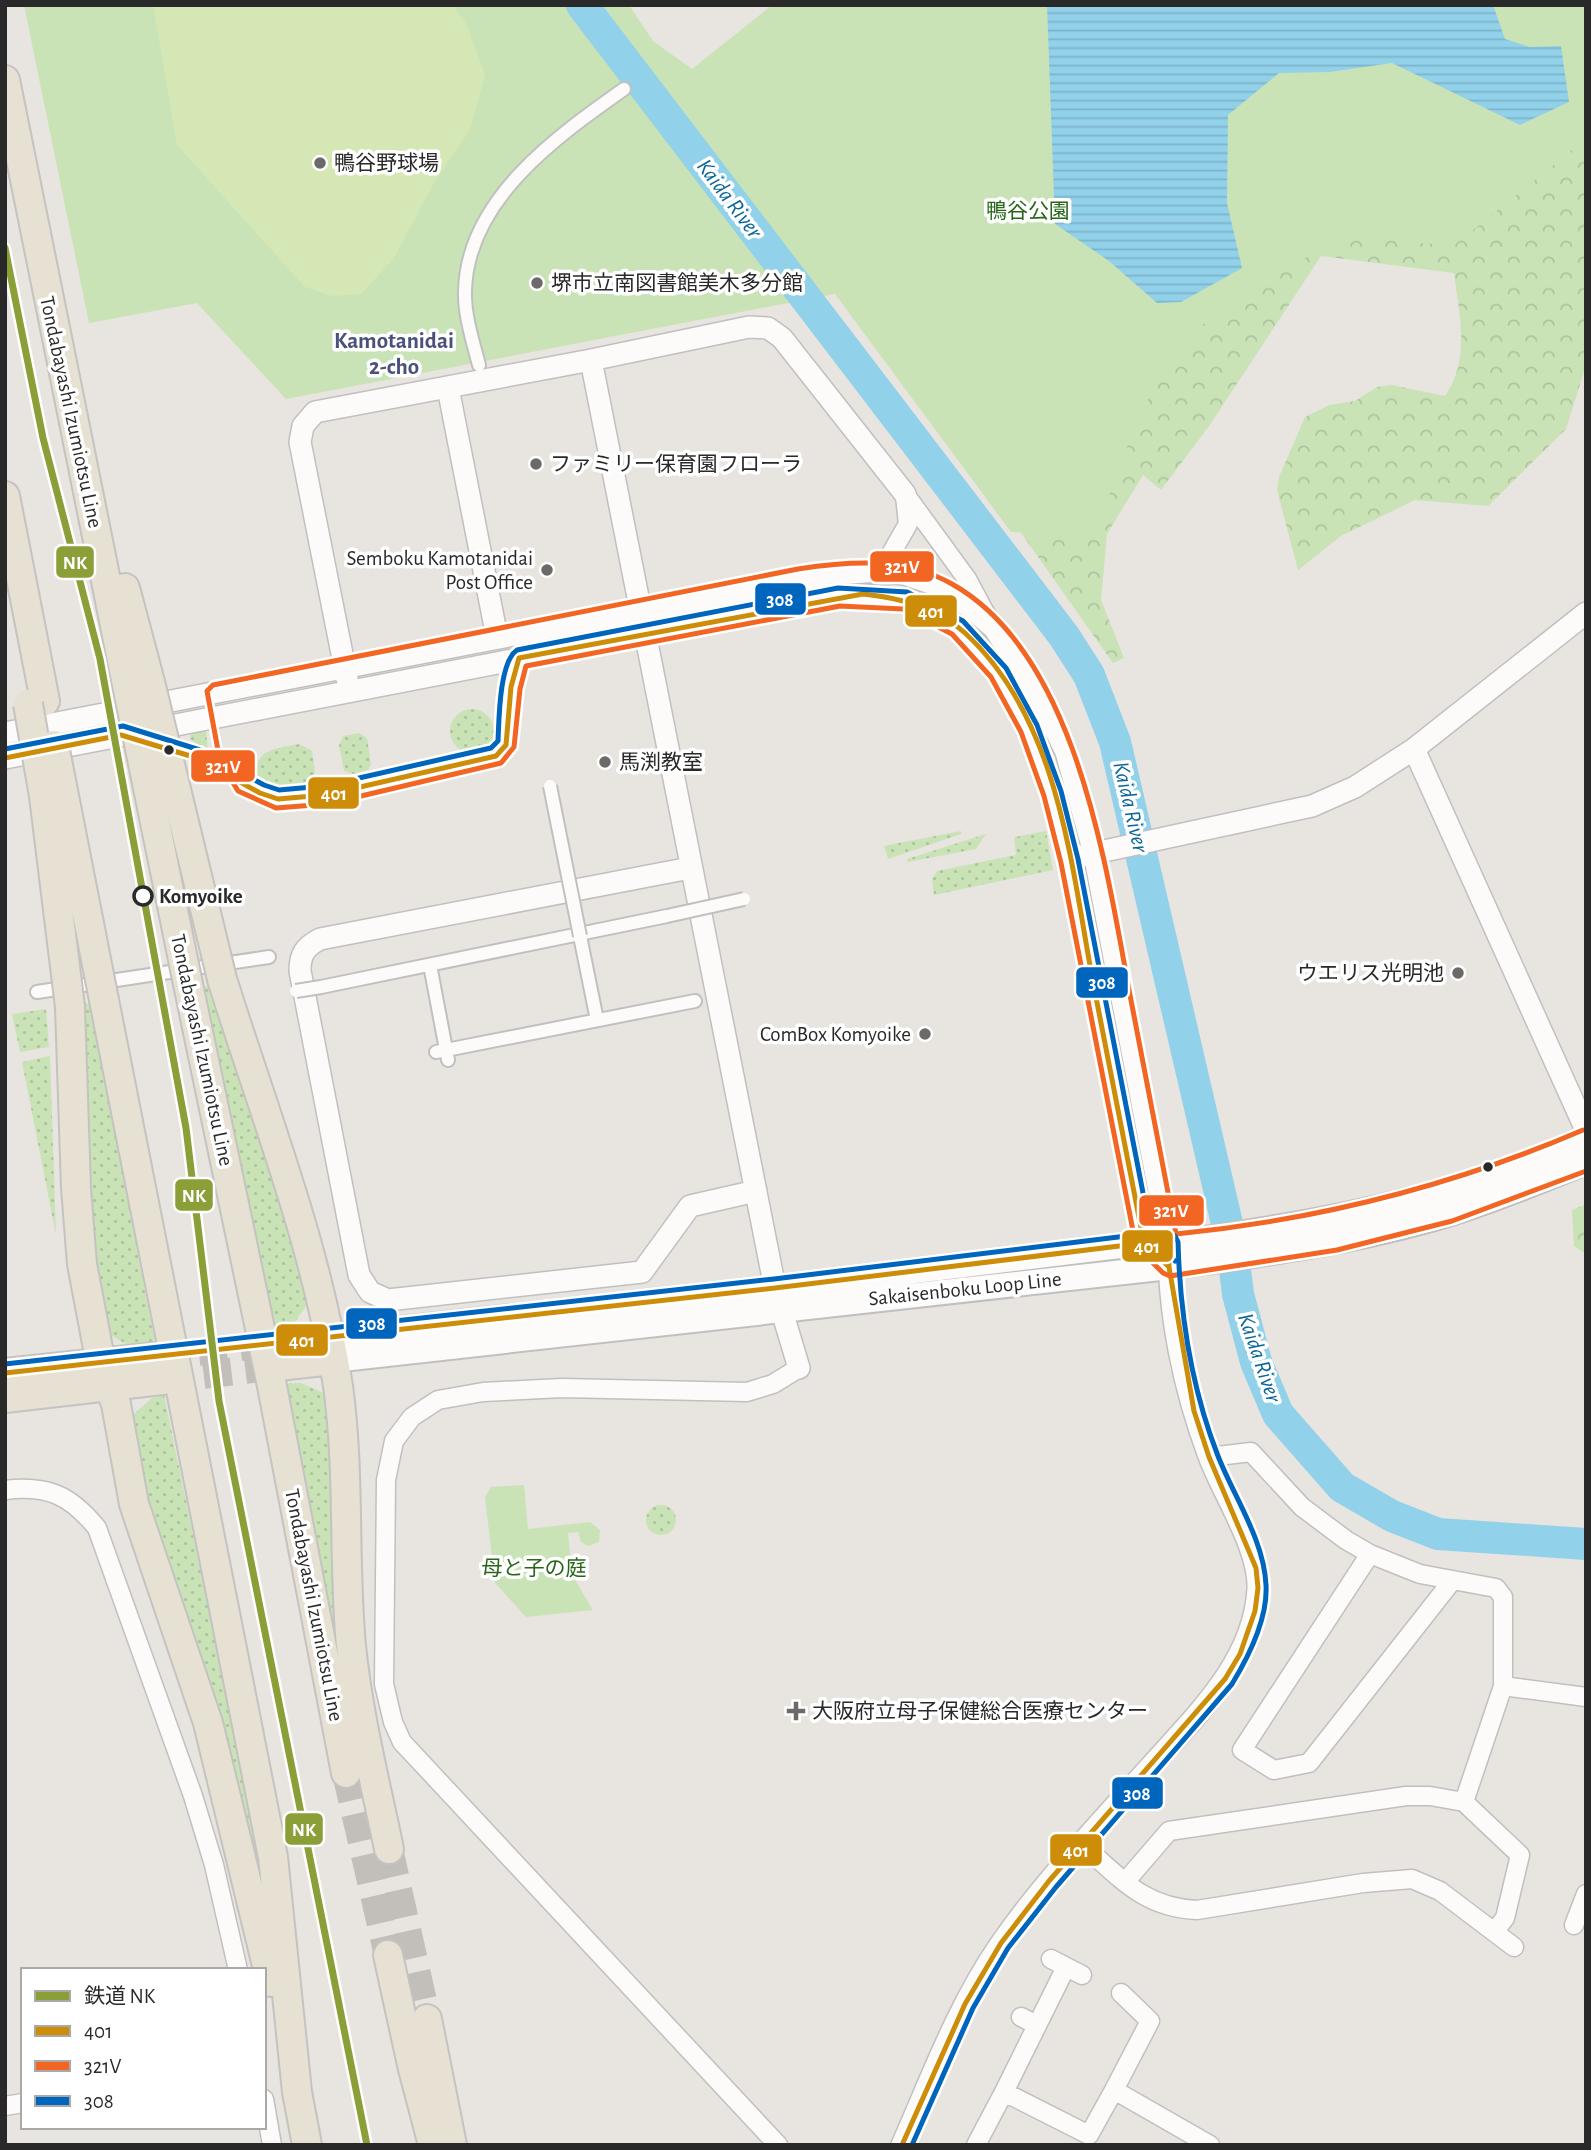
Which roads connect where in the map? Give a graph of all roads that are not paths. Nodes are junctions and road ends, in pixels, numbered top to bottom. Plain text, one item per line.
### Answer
1 (5, 80) edge
2 (624, 89) dead end
3 (591, 360) junction
4 (479, 365) dead end
5 (448, 388) junction
6 (905, 494) junction
7 (5, 496) edge
8 (5, 568) edge
9 (878, 570) junction
10 (638, 609) junction
11 (1586, 613) edge
12 (994, 628) junction
13 (644, 635) junction
14 (497, 638) junction
15 (345, 666) junction
16 (138, 683) junction
17 (350, 691) junction
18 (37, 703) junction
19 (5, 733) edge
20 (1414, 749) junction
21 (5, 758) edge
22 (153, 759) dead end
23 (47, 765) dead end
24 (550, 786) dead end
25 (1103, 852) junction
26 (1069, 858) junction
27 (690, 868) junction
28 (744, 899) dead end
29 (187, 905) dead end
30 (47, 926) dead end
31 (580, 936) junction
32 (269, 957) dead end
33 (430, 965) junction
34 (296, 991) dead end
35 (37, 992) dead end
36 (695, 1001) dead end
37 (597, 1020) junction
38 (1586, 1130) edge
39 (1586, 1138) edge
40 (1586, 1162) edge
41 (756, 1191) junction
42 (1144, 1243) junction
43 (1253, 1243) junction
44 (1169, 1255) junction
45 (777, 1298) junction
46 (331, 1348) junction
47 (275, 1355) tunnel mouth
48 (799, 1368) joint
49 (160, 1369) tunnel mouth
50 (5, 1373) edge
51 (106, 1375) junction
52 (5, 1398) edge
53 (1209, 1457) junction
54 (5, 1490) edge
55 (1370, 1554) junction
56 (1452, 1581) junction
57 (1503, 1686) junction
58 (1586, 1696) edge
59 (346, 1773) tunnel mouth
60 (1464, 1802) junction
61 (1082, 1844) junction
62 (389, 1849) tunnel mouth
63 (1125, 1882) junction
64 (1586, 1894) edge
65 (1574, 1925) dead end
66 (1494, 1932) junction
67 (1514, 1947) dead end
68 (388, 1955) tunnel mouth
69 (1066, 1967) dead end
70 (238, 1968) edge
71 (1121, 1993) dead end
72 (427, 2018) tunnel mouth
73 (1114, 2090) junction
74 (1004, 2091) junction
75 (297, 2092) junction
76 (266, 2110) edge
77 (272, 2145) edge
78 (307, 2145) edge
79 (433, 2145) edge
80 (452, 2145) edge
81 (778, 2145) edge
82 (902, 2145) edge
83 (976, 2145) edge
84 (1210, 2145) edge

1 - 16 main road, Tondabayashi Izumiotsu Line
2 - 4 street
3 - 5 street
3 - 6 street
3 - 10 street
5 - 14 street
5 - 15 street
6 - 9 street
6 - 12 street
7 - 18 main road
8 - 18 main road
9 - 10 street
9 - 12 street
10 - 13 street
10 - 14 street
11 - 20 street
12 - 25 street
13 - 17 street
13 - 26 street
13 - 27 street
14 - 15 street
15 - 17 street
15 - 19 street
16 - 46 main road, bridge
16 - 59 main road, Tondabayashi Izumiotsu Line, bridge
17 - 21 street
18 - 51 main road, bridge
18 - 75 main road, bridge
20 - 25 street
20 - 38 street
22 - 29 street
23 - 30 street
24 - 31 street, bridge
25 - 26 street
25 - 44 street
26 - 42 street
27 - 41 street
27 - 41 street
28 - 31 street, bridge
31 - 33 street
31 - 37 street
32 - 35 street
33 - 34 street, bridge
33 - 37 street
36 - 37 street
39 - 43 main road, Sakaisenboku Loop Line
40 - 43 main road, Sakaisenboku Loop Line
41 - 45 street
42 - 44 main road, Sakaisenboku Loop Line
42 - 45 main road, Sakaisenboku Loop Line
43 - 44 main road, Sakaisenboku Loop Line
44 - 45 main road, Sakaisenboku Loop Line
44 - 53 street
45 - 46 main road, Sakaisenboku Loop Line
45 - 48 street
46 - 47 main road
46 - 62 main road
48 - 81 street
49 - 51 main road
50 - 51 main road
51 - 52 main road
51 - 75 main road
53 - 55 street
53 - 61 street
54 - 70 street
55 - 56 street
55 - 56 street
56 - 57 street
57 - 58 street
57 - 60 street
60 - 63 street
60 - 66 street
61 - 63 street
61 - 82 street
63 - 66 street
64 - 65 street
66 - 67 street
68 - 79 main road
69 - 74 street
71 - 73 street
72 - 80 main road
73 - 74 street
73 - 84 street
74 - 83 street
75 - 78 main road
76 - 77 street

